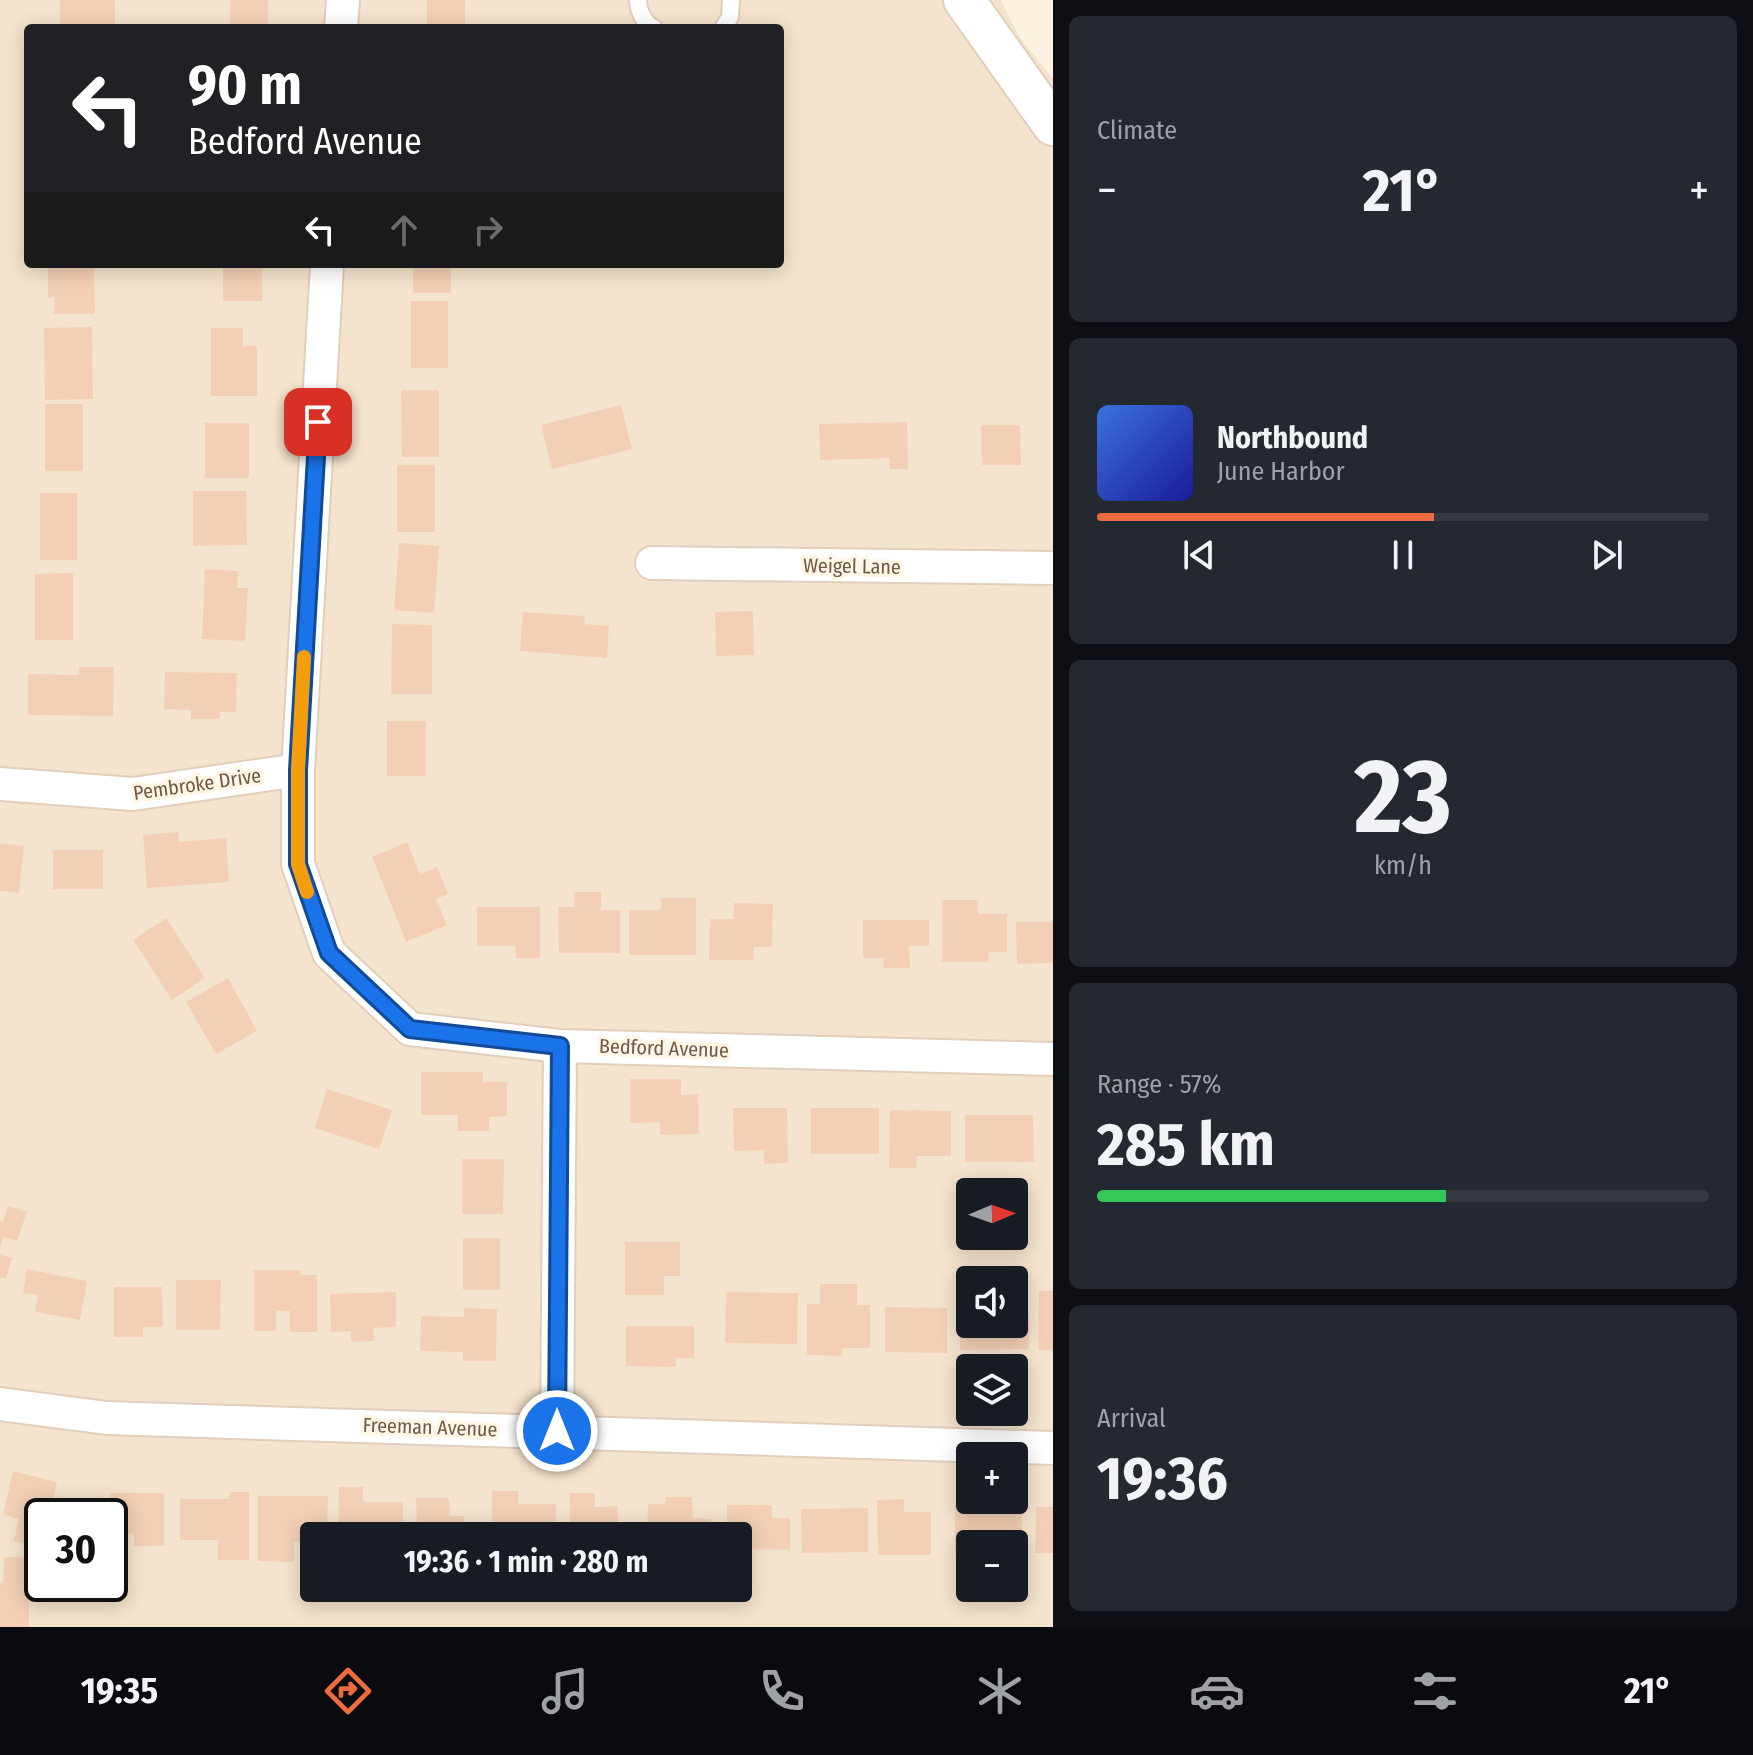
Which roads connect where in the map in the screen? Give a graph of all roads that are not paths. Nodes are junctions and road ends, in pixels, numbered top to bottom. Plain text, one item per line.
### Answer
1 (343, 0) edge
2 (638, 0) edge
3 (731, 0) edge
4 (964, 0) edge
5 (341, 24) edge
6 (648, 24) edge
7 (726, 24) edge
8 (1052, 122) edge
9 (327, 268) edge
10 (652, 563) dead end
11 (1053, 568) edge
12 (298, 770) junction
13 (0, 784) edge
14 (560, 1046) junction
15 (1053, 1059) edge
16 (0, 1404) edge
17 (557, 1431) junction
18 (1053, 1448) edge

1 - 5 street
2 - 6 lane
3 - 7 lane
4 - 8 street
9 - 12 street, Bedford Avenue
10 - 11 street, Weigel Lane
12 - 13 street, Pembroke Drive
12 - 14 street, Bedford Avenue
14 - 15 street, Bedford Avenue
14 - 17 street
16 - 17 street, Freeman Avenue
17 - 18 street, Freeman Avenue

